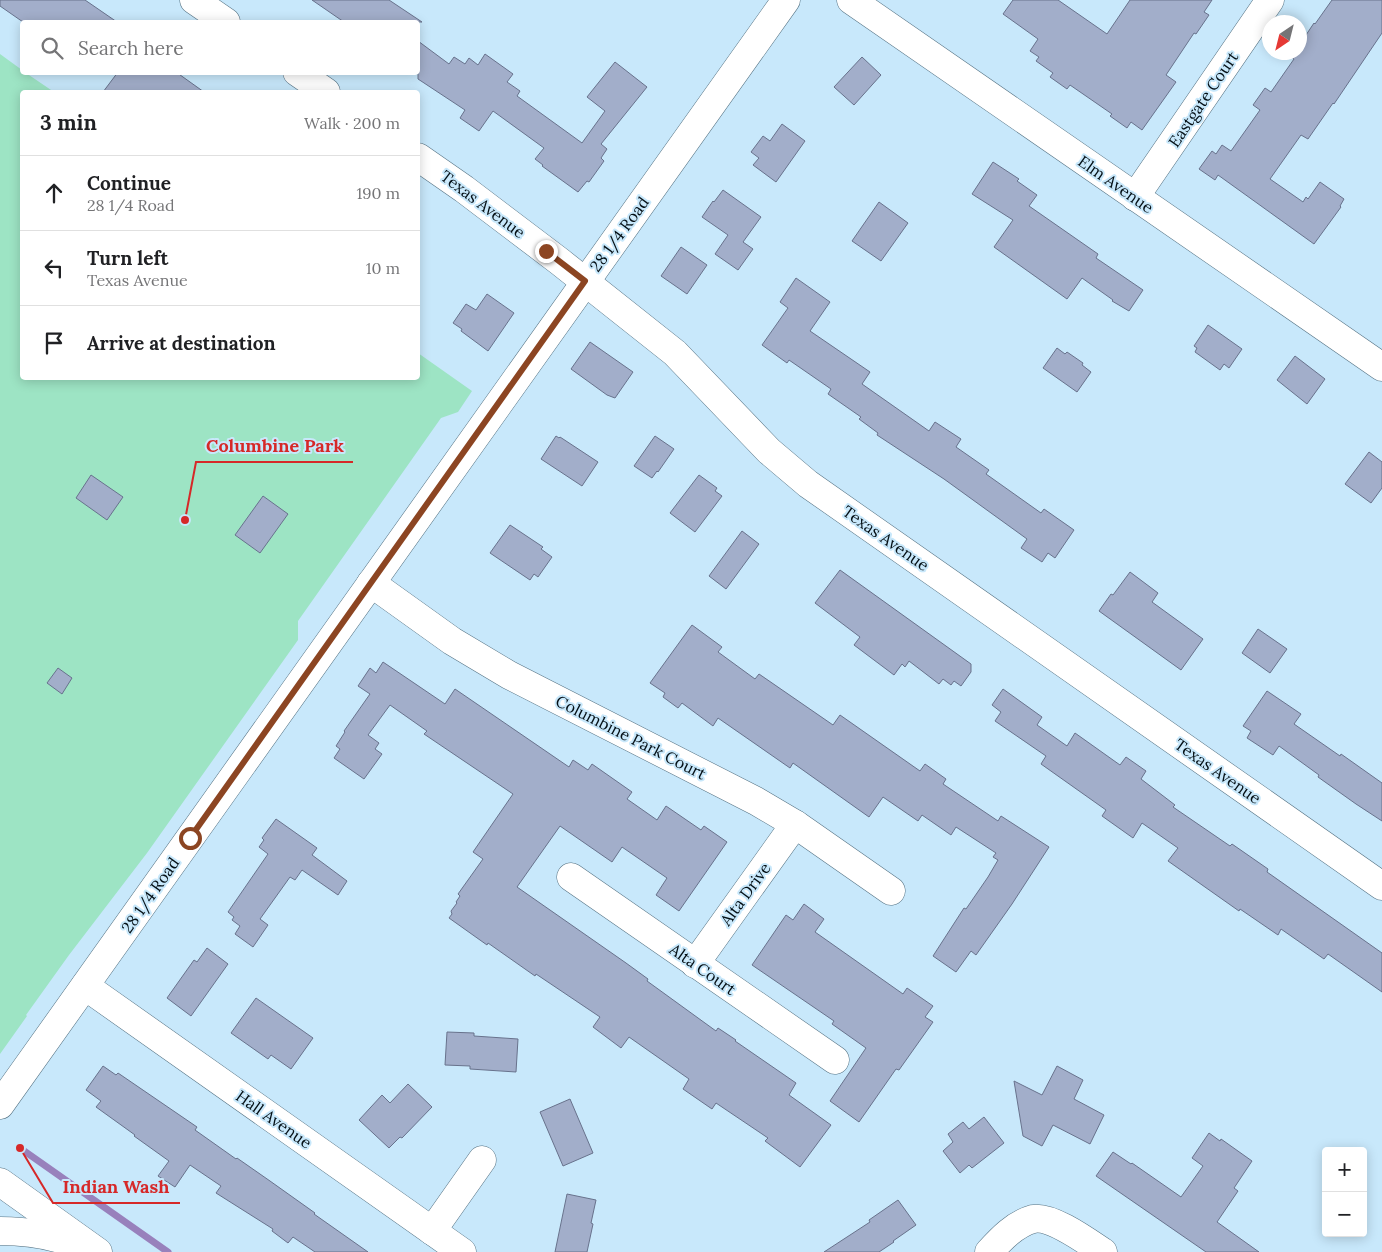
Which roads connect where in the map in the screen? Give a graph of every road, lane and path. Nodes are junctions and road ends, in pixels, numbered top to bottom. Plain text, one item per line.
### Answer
1 (194, 0) edge
2 (786, 0) edge
3 (851, 0) edge
4 (1270, 0) edge
5 (223, 20) edge
6 (302, 75) edge
7 (323, 90) edge
8 (420, 157) edge
9 (1135, 197) junction
10 (585, 281) junction
11 (1382, 367) edge
12 (371, 584) junction
13 (795, 824) junction
14 (571, 877) dead end
15 (1382, 886) edge
16 (891, 890) dead end
17 (695, 964) junction
18 (86, 986) junction
19 (835, 1060) dead end
20 (0, 1105) edge
21 (482, 1160) dead end
22 (0, 1182) edge
23 (0, 1231) edge
24 (432, 1231) junction
25 (90, 1252) edge
26 (98, 1252) edge
27 (462, 1252) edge
28 (989, 1252) edge
29 (1103, 1252) edge

1 - 5 street
2 - 10 street, 28 1/4 Road
3 - 9 street, Elm Avenue
4 - 9 street, Eastgate Court
6 - 7 street
8 - 10 street, Texas Avenue
9 - 11 street, Elm Avenue
10 - 12 street, 28 1/4 Road
10 - 15 street, Texas Avenue
12 - 13 street, Columbine Park Court
12 - 18 street, 28 1/4 Road
13 - 16 street, Columbine Park Court
13 - 17 street, Alta Drive
14 - 17 street, Alta Court
17 - 19 street, Alta Court
18 - 20 street, 28 1/4 Road
18 - 24 street, Hall Avenue
21 - 24 street
22 - 26 street
23 - 25 street
24 - 27 street, Hall Avenue
28 - 29 street

